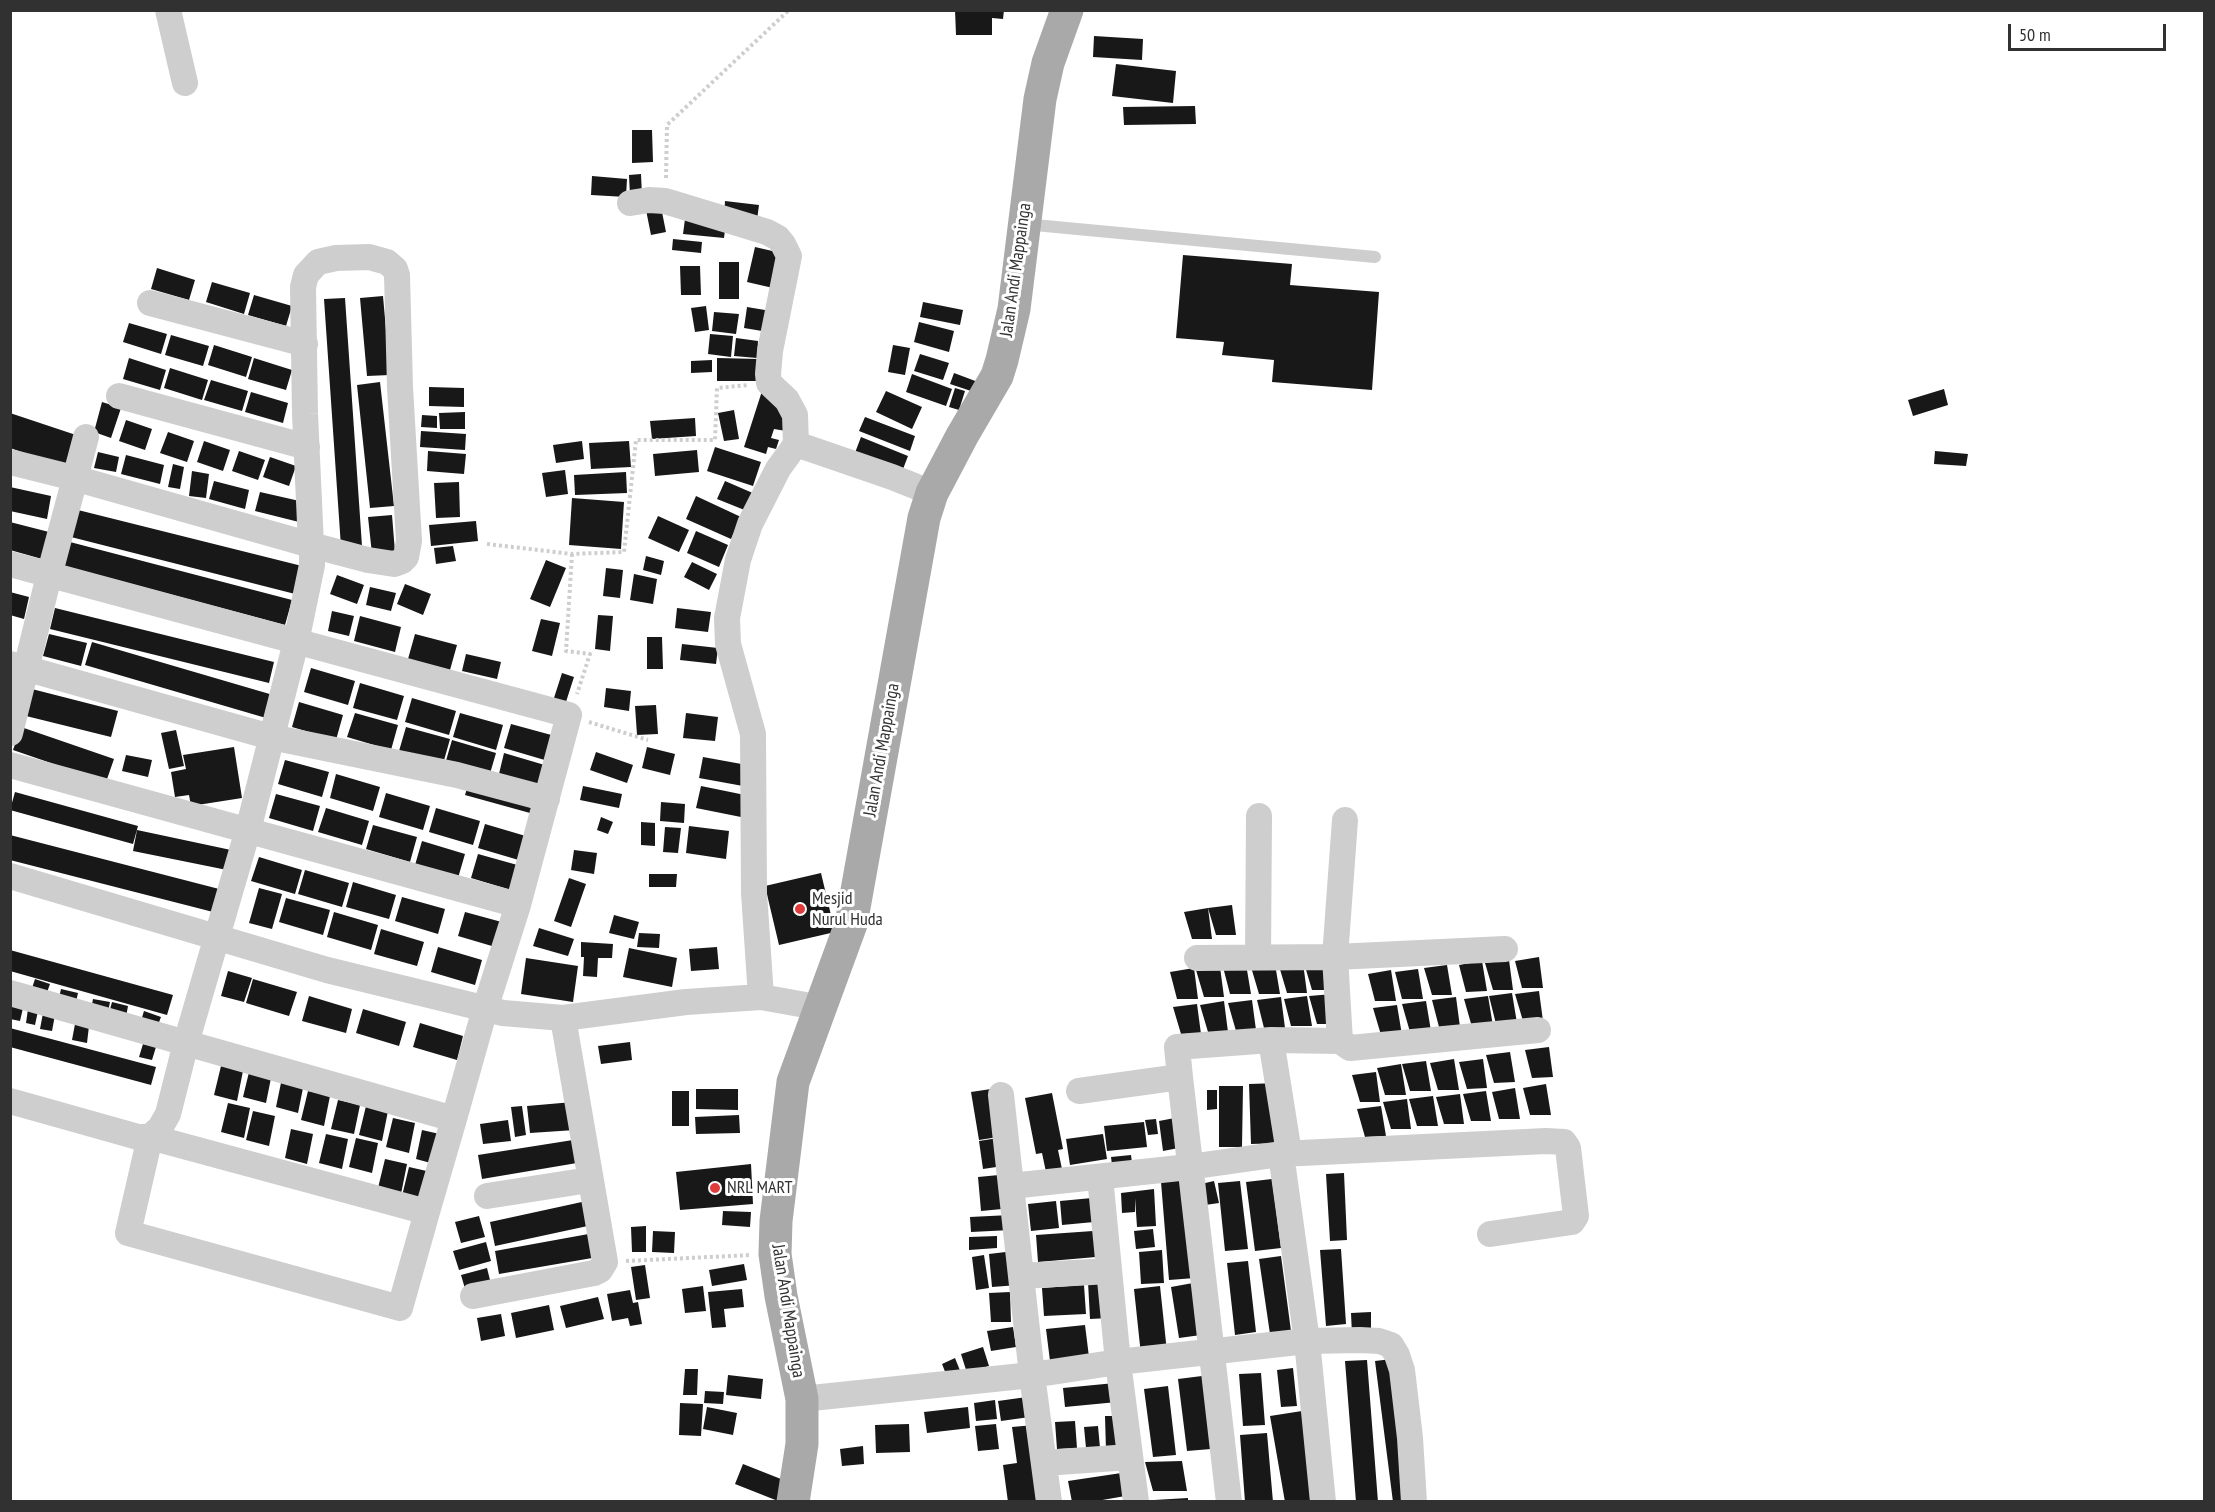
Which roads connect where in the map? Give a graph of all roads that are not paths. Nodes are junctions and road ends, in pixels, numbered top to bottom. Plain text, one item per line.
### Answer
1 (168, 10) edge
2 (1067, 10) edge
3 (185, 83) dead end
4 (630, 203) dead end
5 (1023, 224) junction
6 (1375, 256) dead end
7 (150, 303) dead end
8 (305, 344) junction
9 (119, 396) dead end
10 (86, 437) dead end
11 (796, 444) junction
12 (307, 447) junction
13 (10, 462) edge
14 (74, 478) junction
15 (932, 493) junction
16 (311, 544) junction
17 (10, 564) edge
18 (49, 576) junction
19 (296, 642) junction
20 (18, 666) edge
21 (10, 733) edge
22 (271, 737) junction
23 (10, 765) edge
24 (547, 799) junction
25 (1259, 816) dead end
26 (1345, 820) dead end
27 (248, 830) junction
28 (10, 876) edge
29 (518, 904) junction
30 (217, 938) junction
31 (1505, 949) dead end
32 (1258, 957) junction
33 (1335, 957) junction
34 (1197, 958) dead end
35 (10, 993) edge
36 (761, 997) junction
37 (822, 1008) junction
38 (485, 1009) junction
39 (563, 1018) junction
40 (1538, 1030) dead end
41 (1271, 1040) junction
42 (1340, 1041) junction
43 (186, 1043) junction
44 (1180, 1077) junction
45 (1079, 1091) dead end
46 (1001, 1095) dead end
47 (10, 1101) edge
48 (454, 1119) junction
49 (150, 1137) junction
50 (1285, 1154) junction
51 (1189, 1167) junction
52 (1100, 1177) junction
53 (590, 1180) junction
54 (1011, 1186) junction
55 (487, 1196) dead end
56 (427, 1212) junction
57 (1490, 1234) dead end
58 (1109, 1271) junction
59 (1021, 1276) junction
60 (473, 1296) dead end
61 (1307, 1341) junction
62 (1212, 1352) junction
63 (1118, 1362) junction
64 (1032, 1375) junction
65 (802, 1399) junction
66 (1130, 1457) junction
67 (1044, 1463) junction
68 (793, 1502) edge
69 (1049, 1502) edge
70 (1136, 1502) edge
71 (1229, 1502) edge
72 (1323, 1502) edge
73 (1414, 1502) edge

1 - 3 street
2 - 5 main road, Jalan Andi Mappainga
4 - 11 street
5 - 6 lane
5 - 15 main road, Jalan Andi Mappainga
7 - 8 street
8 - 12 street
8 - 16 street
9 - 12 street
10 - 14 street
11 - 15 street
11 - 36 street
12 - 16 street
13 - 14 street
14 - 16 street
14 - 18 street
15 - 37 main road, Jalan Andi Mappainga
16 - 19 street
17 - 18 street
18 - 19 street
18 - 20 street
19 - 22 street
19 - 24 street
20 - 21 street
20 - 22 street
22 - 24 street
22 - 27 street
23 - 27 street
24 - 29 street
25 - 32 street
26 - 33 street
27 - 29 street
27 - 30 street
28 - 30 street
29 - 38 street
30 - 38 street
30 - 43 street
31 - 33 street
32 - 33 street
32 - 34 street
33 - 42 street
35 - 43 street
36 - 37 street
36 - 39 street
37 - 65 main road, Jalan Andi Mappainga
38 - 39 street
38 - 48 street
39 - 53 street
40 - 42 street
41 - 42 street
41 - 44 street
41 - 50 street
43 - 48 street
43 - 49 street
44 - 45 street
44 - 51 street
46 - 54 street
47 - 49 street
48 - 56 street
49 - 56 street
49 - 56 street
50 - 51 street
50 - 57 street
50 - 61 street
51 - 52 street
51 - 62 street
52 - 54 street
52 - 58 street
53 - 55 street
53 - 60 street
54 - 59 street
58 - 59 street
58 - 63 street
59 - 64 street
61 - 62 street
61 - 72 street
61 - 73 street
62 - 63 street
62 - 71 street
63 - 64 street
63 - 66 street
64 - 65 street
64 - 67 street
65 - 68 main road, Jalan Andi Mappainga
66 - 67 street
66 - 70 street
67 - 69 street

